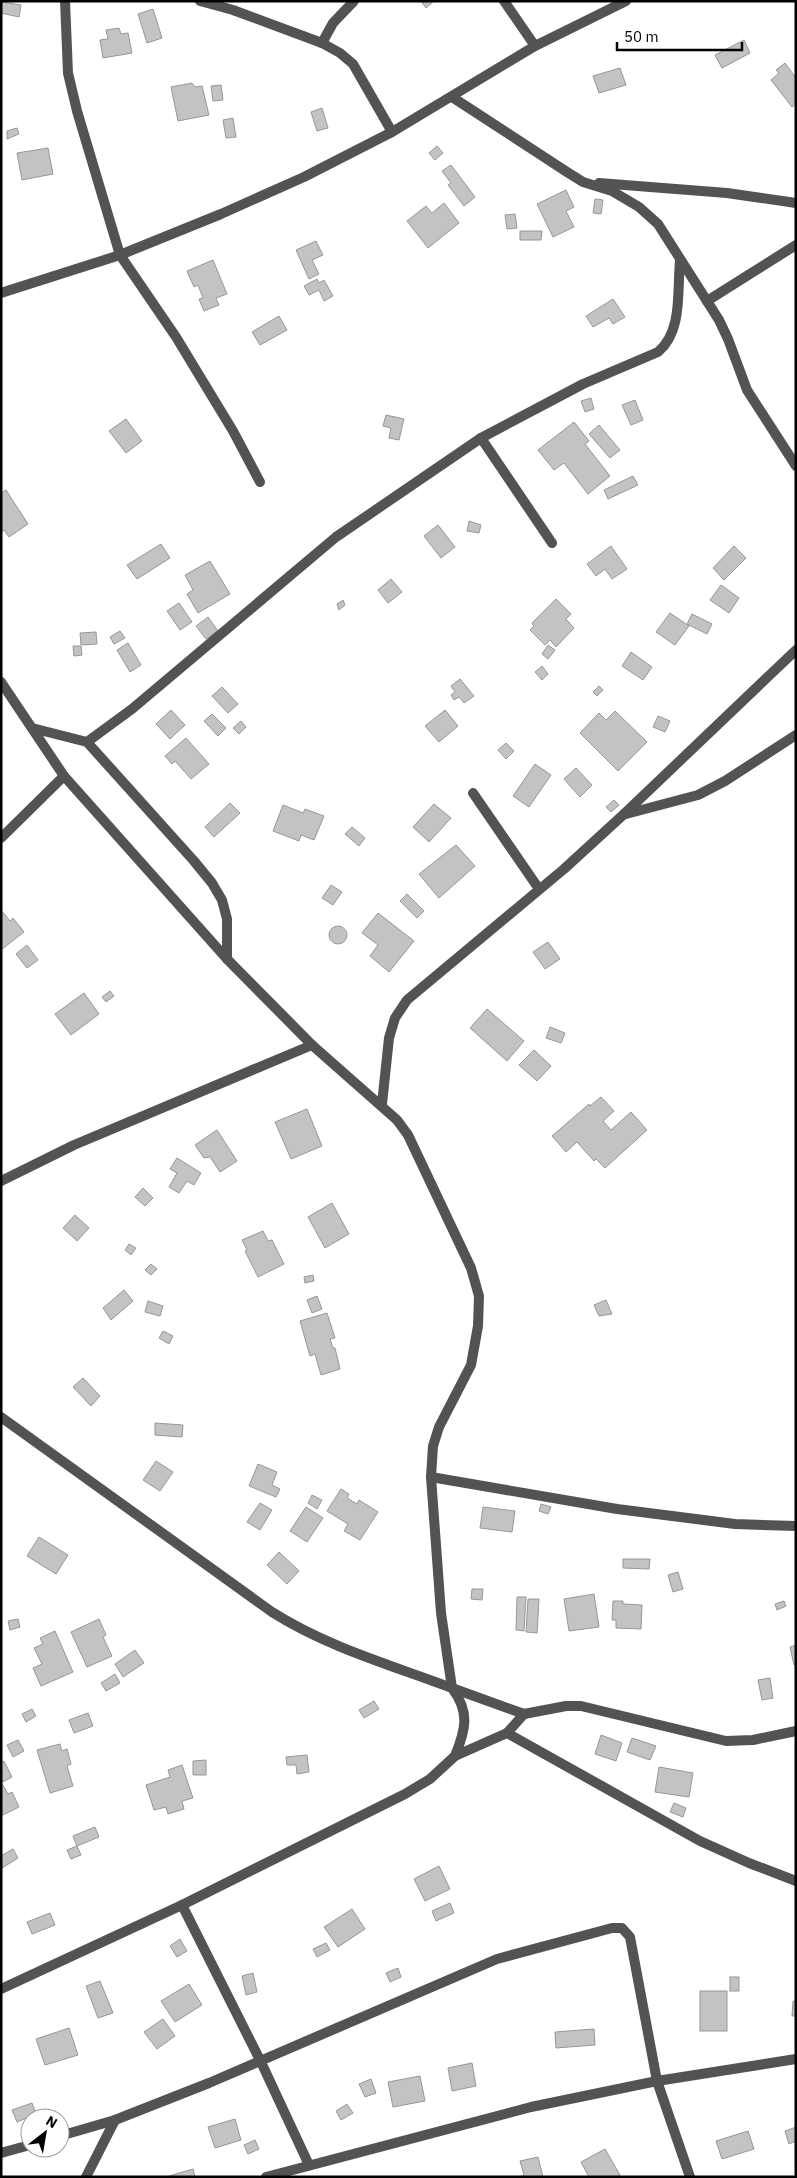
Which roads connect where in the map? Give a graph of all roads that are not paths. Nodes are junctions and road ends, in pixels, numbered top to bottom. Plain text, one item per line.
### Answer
1 (65, 1) edge
2 (200, 1) edge
3 (354, 1) edge
4 (504, 1) edge
5 (626, 1) edge
6 (322, 43) junction
7 (535, 46) junction
8 (452, 97) junction
9 (392, 132) junction
10 (583, 182) junction
11 (796, 203) edge
12 (796, 245) edge
13 (120, 255) junction
14 (680, 261) junction
15 (1, 292) edge
16 (707, 302) junction
17 (481, 438) junction
18 (796, 466) edge
19 (260, 482) dead end
20 (552, 543) dead end
21 (796, 650) edge
22 (1, 682) edge
23 (32, 728) junction
24 (796, 735) edge
25 (87, 742) junction
26 (64, 776) junction
27 (473, 794) dead end
28 (624, 815) junction
29 (1, 838) edge
30 (539, 889) junction
31 (228, 959) junction
32 (312, 1045) junction
33 (382, 1104) junction
34 (1, 1181) edge
35 (1, 1417) edge
36 (431, 1477) junction
37 (796, 1526) edge
38 (452, 1688) junction
39 (524, 1714) junction
40 (796, 1732) edge
41 (507, 1733) junction
42 (455, 1756) junction
43 (796, 1881) edge
44 (182, 1905) junction
45 (2, 1985) edge
46 (796, 2060) edge
47 (261, 2062) junction
48 (657, 2080) junction
49 (115, 2120) junction
50 (70, 2133) edge
51 (20, 2148) edge
52 (1, 2153) edge
53 (309, 2165) junction
54 (86, 2177) edge
55 (266, 2177) edge
56 (690, 2177) edge

1 - 13 street
2 - 6 street
3 - 6 street
4 - 7 street
5 - 7 street
6 - 9 street
7 - 8 street
8 - 9 street
8 - 10 street
9 - 13 street
10 - 11 street
10 - 14 street
12 - 16 street
13 - 15 street
13 - 19 street
14 - 16 street
14 - 17 street
16 - 18 street
17 - 20 street
17 - 25 street
21 - 28 street
22 - 23 street
23 - 25 street
23 - 26 street
24 - 28 street
25 - 31 street
26 - 29 street
26 - 31 street
27 - 30 street
28 - 30 street
30 - 33 street
31 - 32 street
32 - 33 street
32 - 34 street
33 - 36 street
35 - 38 street
36 - 37 street
36 - 38 street
38 - 39 street
38 - 42 street
39 - 40 street
39 - 41 street
41 - 42 street
41 - 43 street
42 - 44 street
44 - 45 street
44 - 47 street
46 - 48 street
47 - 48 street
47 - 49 street
47 - 53 street
48 - 53 street
48 - 56 street
49 - 50 street
49 - 54 street
51 - 52 street
53 - 55 street

